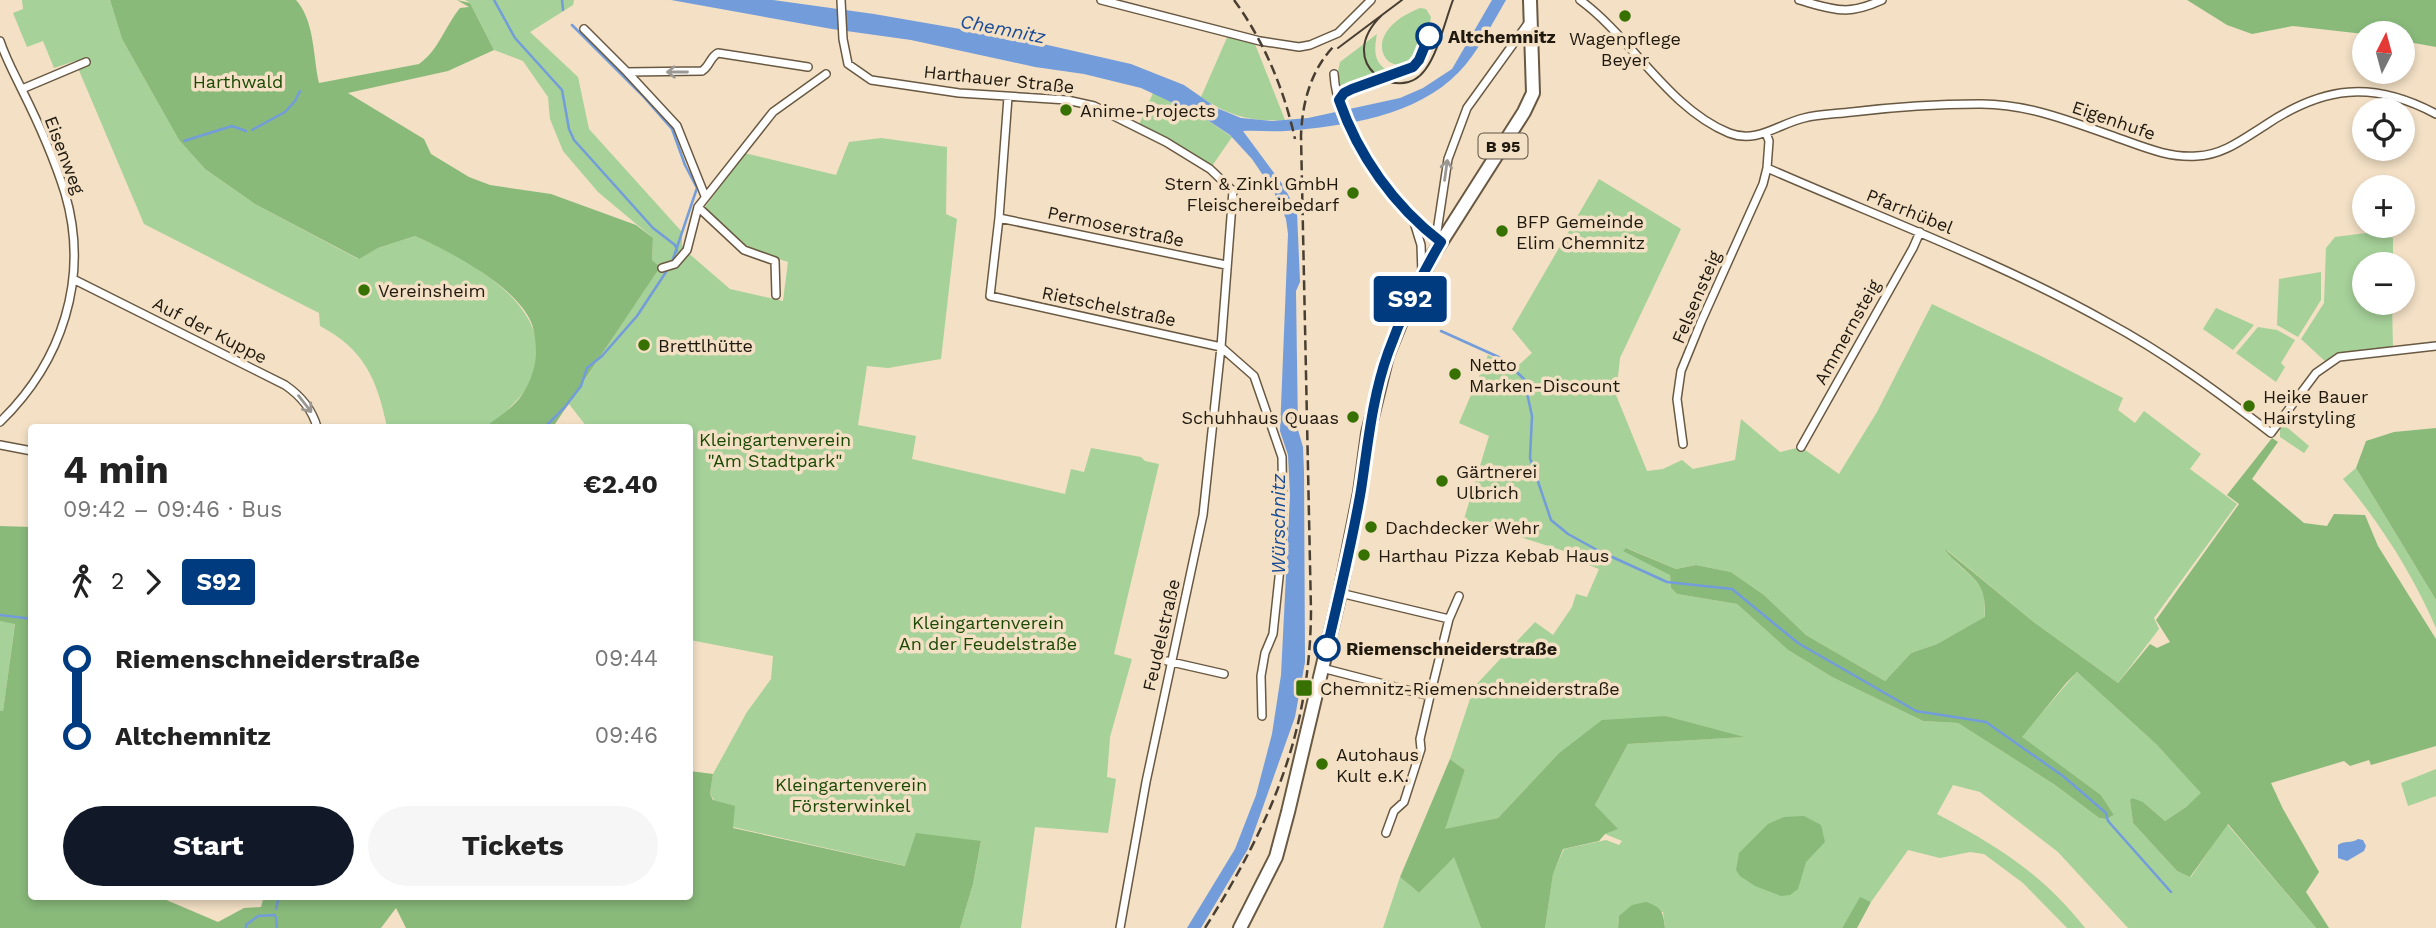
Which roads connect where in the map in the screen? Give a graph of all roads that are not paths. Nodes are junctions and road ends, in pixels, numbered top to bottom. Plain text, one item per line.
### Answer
1 (841, 0) edge
2 (1101, 0) edge
3 (1371, 0) edge
4 (1530, 0) edge
5 (1580, 0) edge
6 (1799, 0) edge
7 (1882, 0) edge
8 (1531, 19) junction
9 (584, 29) dead end
10 (0, 41) edge
11 (3, 61) edge
12 (86, 62) dead end
13 (808, 67) dead end
14 (627, 72) junction
15 (826, 74) dead end
16 (1334, 74) dead end
17 (22, 89) junction
18 (1008, 97) junction
19 (2436, 114) edge
20 (1766, 133) junction
21 (1767, 168) junction
22 (705, 196) junction
23 (698, 207) junction
24 (999, 218) junction
25 (1413, 218) junction
26 (1920, 232) junction
27 (1438, 240) junction
28 (1226, 265) junction
29 (662, 268) dead end
30 (1422, 277) junction
31 (73, 279) junction
32 (776, 295) dead end
33 (2436, 346) edge
34 (1221, 347) junction
35 (0, 422) edge
36 (316, 424) edge
37 (1683, 444) dead end
38 (0, 445) edge
39 (1801, 447) dead end
40 (28, 451) edge
41 (1340, 593) junction
42 (1459, 596) dead end
43 (1449, 619) junction
44 (1169, 662) junction
45 (1322, 668) junction
46 (1224, 674) dead end
47 (1430, 696) junction
48 (1262, 716) dead end
49 (1386, 833) dead end
50 (1120, 928) edge
51 (1240, 928) edge

1 - 18 street, Harthauer Straße
2 - 3 street
4 - 8 main road, B 95
5 - 20 street
6 - 7 street
27 -> 8 street
8 - 27 main road, B 95
9 - 14 street
10 - 11 street, Eisenweg
11 - 17 street, Eisenweg
12 - 17 street
13 -> 14 street
14 - 22 street
15 - 22 street
16 - 25 street
17 - 31 street, Eisenweg
18 - 24 street
18 - 28 street, Harthauer Straße
19 - 20 street, Eigenhufe
20 - 21 street
21 - 26 street, Pfarrhübel
21 - 37 street, Felsensteig
22 - 23 street
23 - 29 street
23 - 32 street
24 - 28 street, Permoserstraße
24 - 34 street, Rietschelstraße
25 - 27 street
25 - 30 street
26 - 33 street, Pfarrhübel
26 - 39 street, Ammernsteig
27 - 30 main road, B 95
28 - 34 street, Harthauer Straße
30 - 41 main road, B 95
31 - 35 street, Eisenweg
31 -> 36 street, Auf der Kuppe
34 - 44 street, Feudelstraße
34 - 48 street
38 - 40 street
41 - 43 street
41 - 45 main road, B 95
42 - 43 street
43 - 47 street
44 - 46 street
44 - 50 street, Feudelstraße
45 - 47 street
45 - 51 main road, B 95
47 - 49 street

